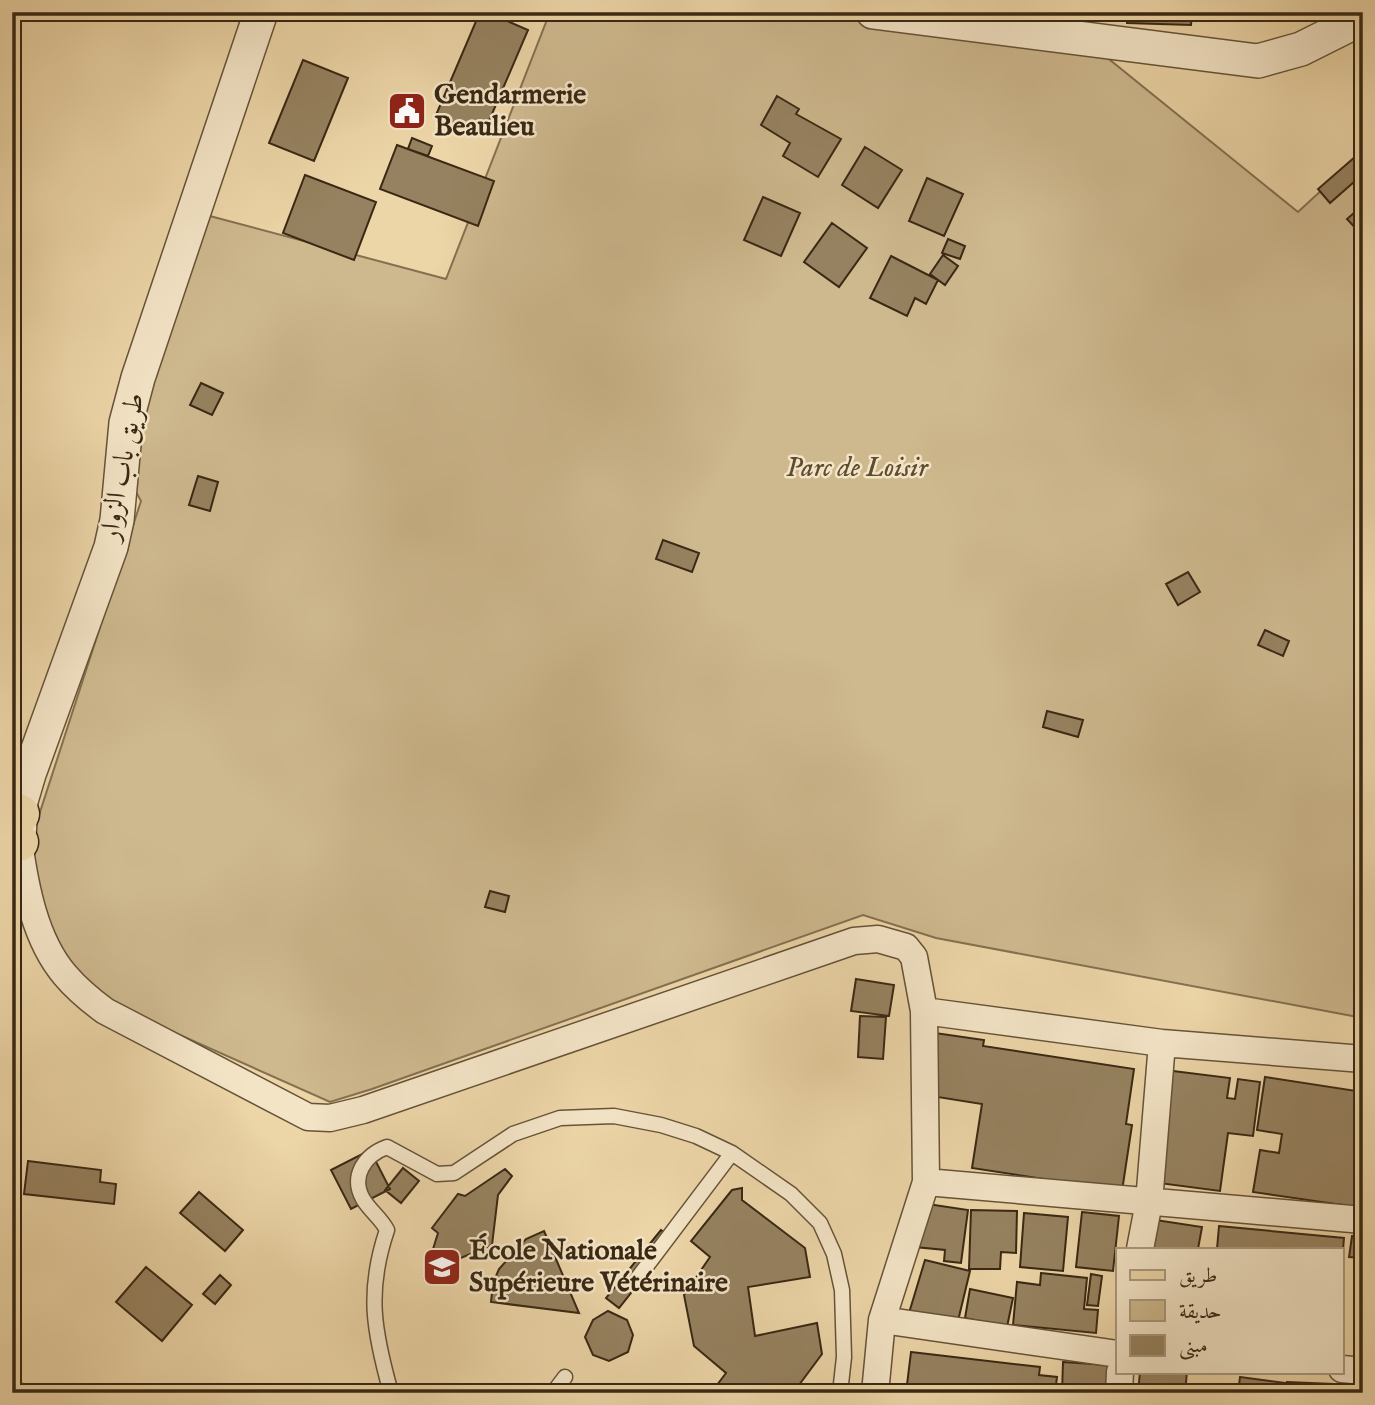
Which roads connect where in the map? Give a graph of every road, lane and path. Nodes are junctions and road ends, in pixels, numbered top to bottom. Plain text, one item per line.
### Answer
1 (261, 12) edge
2 (873, 12) edge
3 (1363, 18) edge
4 (16, 828) edge
5 (924, 1012) junction
6 (1162, 1043) junction
7 (1363, 1059) edge
8 (732, 1153) junction
9 (926, 1182) junction
10 (1149, 1202) junction
11 (1363, 1220) edge
12 (1140, 1248) edge
13 (633, 1284) dead end
14 (882, 1320) junction
15 (1116, 1354) edge
16 (1344, 1369) edge
17 (1363, 1371) edge
18 (1120, 1374) edge
19 (565, 1377) dead end
20 (12, 1390) edge
21 (35, 1393) edge
22 (391, 1393) edge
23 (553, 1393) edge
24 (840, 1393) edge
25 (875, 1393) edge
26 (1119, 1393) edge

1 - 4 street, طريق باب الزوار
2 - 3 street
4 - 5 street
5 - 6 street
5 - 9 street
6 - 7 street
6 - 10 street
8 - 13 lane
8 - 22 lane
8 - 24 lane
9 - 10 street
9 - 14 street
10 - 11 street
10 - 12 street
14 - 15 street
14 - 25 street
16 - 17 street
18 - 26 street
19 - 23 lane
20 - 21 lane

